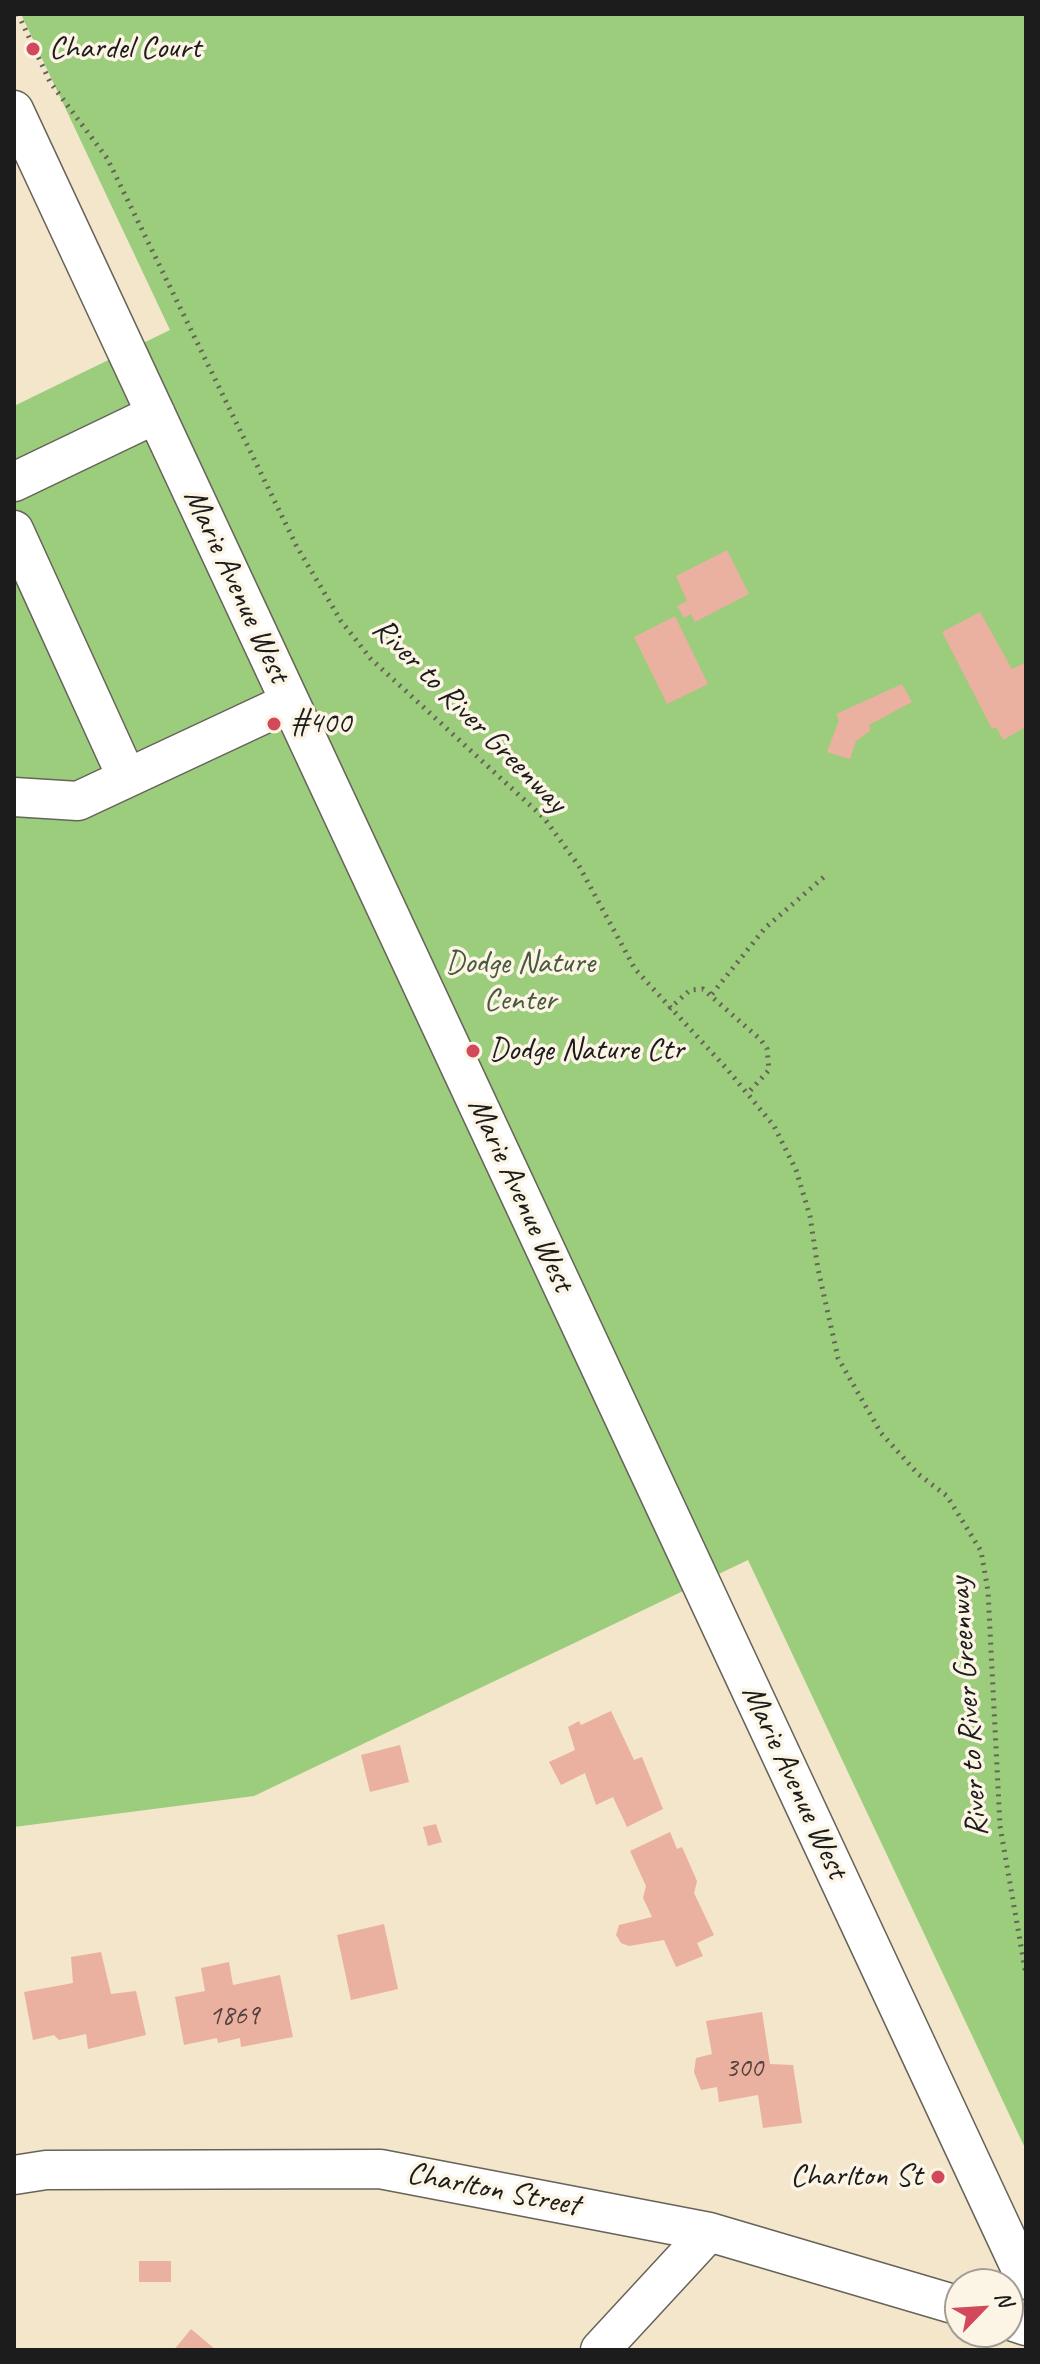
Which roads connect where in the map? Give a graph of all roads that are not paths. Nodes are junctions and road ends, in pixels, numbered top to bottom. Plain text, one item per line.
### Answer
1 (14, 110) edge
2 (156, 414) junction
3 (14, 482) edge
4 (14, 530) edge
5 (290, 702) junction
6 (127, 778) junction
7 (14, 797) edge
8 (14, 2175) edge
9 (709, 2232) junction
10 (1026, 2280) edge
11 (944, 2301) edge
12 (600, 2350) edge

1 - 2 street, Marie Avenue West
2 - 3 street
2 - 5 street, Marie Avenue West
4 - 6 street
5 - 6 street
5 - 10 street, Marie Avenue West
6 - 7 street
8 - 9 street, Charlton Street
9 - 11 street, Charlton Street
9 - 12 street

